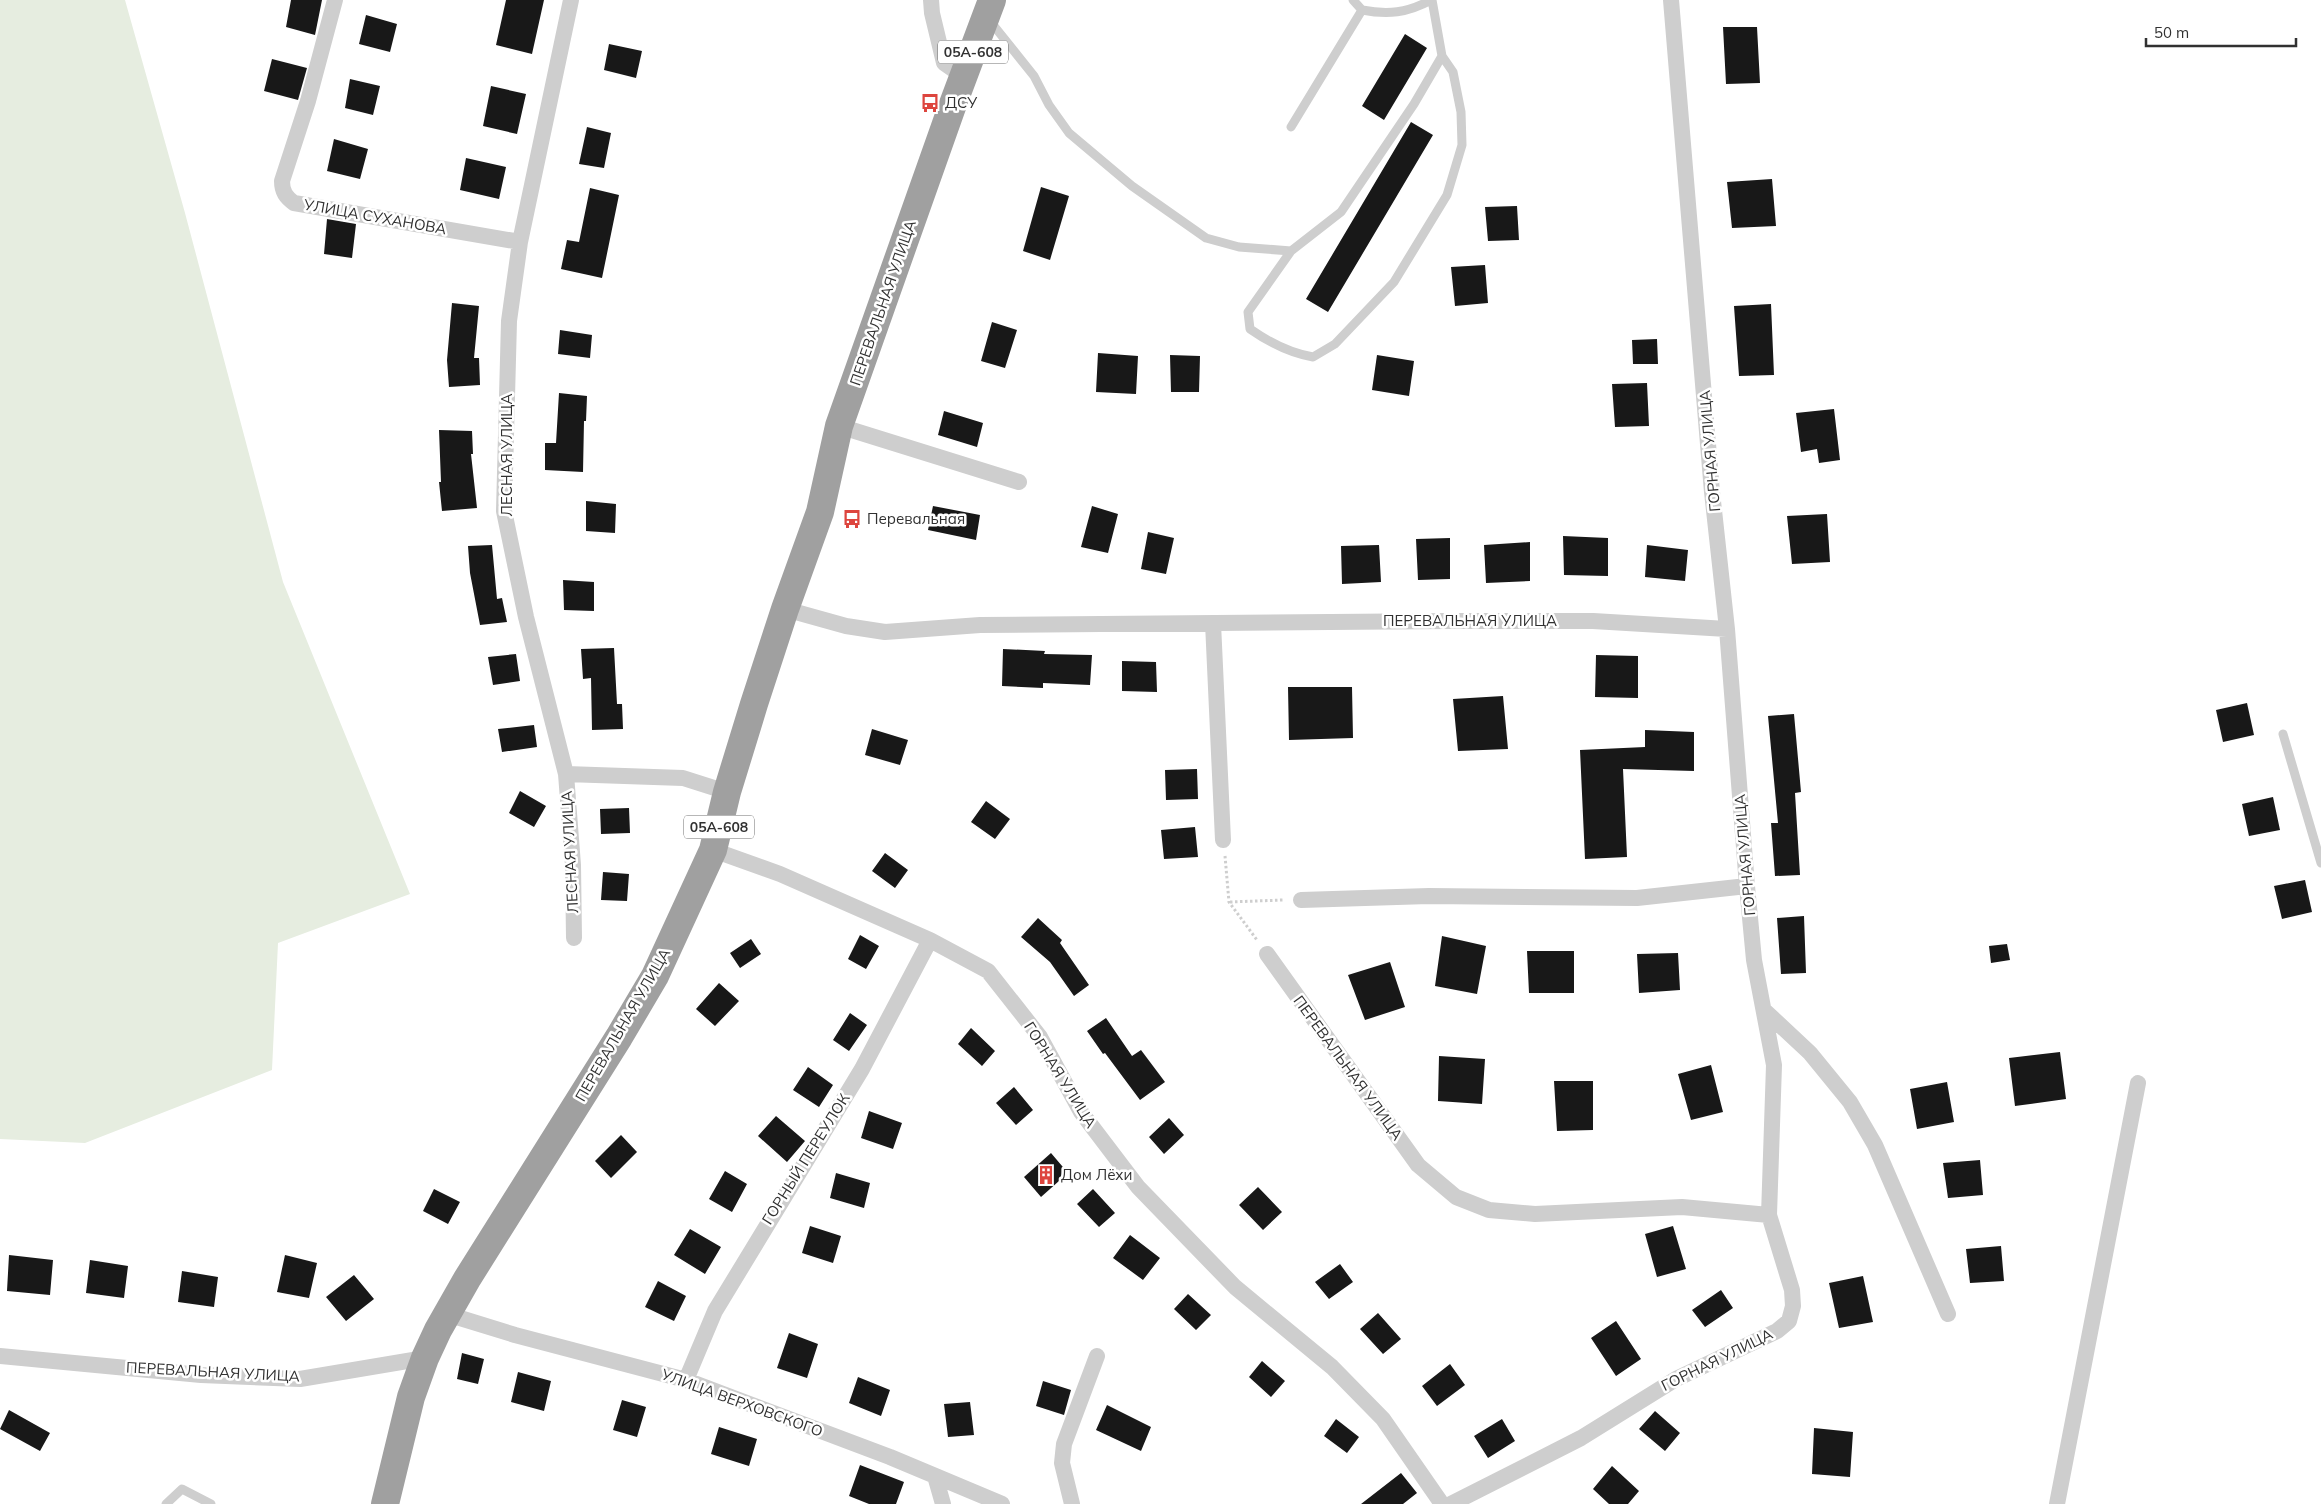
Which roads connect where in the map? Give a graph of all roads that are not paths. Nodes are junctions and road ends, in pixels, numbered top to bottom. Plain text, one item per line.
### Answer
1 (335, 0) edge
2 (571, 0) edge
3 (931, 0) edge
4 (1353, 0) edge
5 (1431, 0) edge
6 (1671, 0) edge
7 (989, 8) edge
8 (1362, 10) junction
9 (1442, 56) junction
10 (964, 77) junction
11 (1292, 127) dead end
12 (520, 242) junction
13 (1291, 250) junction
14 (839, 426) junction
15 (1020, 482) dead end
16 (785, 609) junction
17 (1213, 623) junction
18 (1727, 629) junction
19 (2282, 734) dead end
20 (566, 774) junction
21 (728, 792) junction
22 (1223, 840) road end
23 (713, 850) junction
24 (2321, 863) edge
25 (1747, 886) junction
26 (1302, 900) road end
27 (574, 938) dead end
28 (930, 940) junction
29 (1267, 954) road end
30 (1765, 1011) junction
31 (2138, 1083) dead end
32 (1769, 1214) junction
33 (447, 1314) junction
34 (1948, 1314) dead end
35 (0, 1356) edge
36 (1097, 1356) dead end
37 (425, 1358) junction
38 (686, 1380) junction
39 (935, 1476) junction
40 (166, 1504) edge
41 (211, 1504) edge
42 (385, 1504) edge
43 (943, 1504) edge
44 (1002, 1504) edge
45 (1072, 1504) edge
46 (1442, 1504) edge
47 (1452, 1504) edge
48 (2057, 1504) edge

1 - 12 street, УЛИЦА СУХАНОВА
2 - 12 street, ЛЕСНАЯ УЛИЦА
3 - 10 street
4 - 8 lane
5 - 8 lane
5 - 9 lane
6 - 18 street, ГОРНАЯ УЛИЦА
7 - 10 highway, ПЕРЕВАЛЬНАЯ УЛИЦА / 05А-608
7 - 13 lane
8 - 11 lane
9 - 13 lane
9 - 13 lane
10 - 14 highway, ПЕРЕВАЛЬНАЯ УЛИЦА / 05А-608
12 - 20 street, ЛЕСНАЯ УЛИЦА
14 - 15 street
14 - 16 highway, ПЕРЕВАЛЬНАЯ УЛИЦА / 05А-608
16 - 17 street, ПЕРЕВАЛЬНАЯ УЛИЦА
16 - 21 highway, ПЕРЕВАЛЬНАЯ УЛИЦА / 05А-608
17 - 18 street, ПЕРЕВАЛЬНАЯ УЛИЦА
17 - 22 street
18 - 25 street, ГОРНАЯ УЛИЦА
19 - 24 lane
20 - 21 street
20 - 27 street, ЛЕСНАЯ УЛИЦА
21 - 23 highway, ПЕРЕВАЛЬНАЯ УЛИЦА / 05А-608
23 - 28 street, ГОРНАЯ УЛИЦА
23 - 33 highway, ПЕРЕВАЛЬНАЯ УЛИЦА / 05А-608
25 - 26 street
25 - 30 street, ГОРНАЯ УЛИЦА
28 - 38 street, ГОРНЫЙ ПЕРЕУЛОК
28 - 46 street, ГОРНАЯ УЛИЦА
29 - 32 street, ПЕРЕВАЛЬНАЯ УЛИЦА
30 - 32 street, ГОРНАЯ УЛИЦА
30 - 34 street
31 - 48 street
32 - 47 street, ГОРНАЯ УЛИЦА
33 - 37 highway, ПЕРЕВАЛЬНАЯ УЛИЦА / 05А-608
33 - 38 street, УЛИЦА ВЕРХОВСКОГО
35 - 37 street, ПЕРЕВАЛЬНАЯ УЛИЦА
36 - 45 street
37 - 42 highway, ПЕРЕВАЛЬНАЯ УЛИЦА / 05А-608
38 - 39 street, УЛИЦА ВЕРХОВСКОГО
39 - 43 street
39 - 44 street, УЛИЦА ВЕРХОВСКОГО
40 - 41 lane

